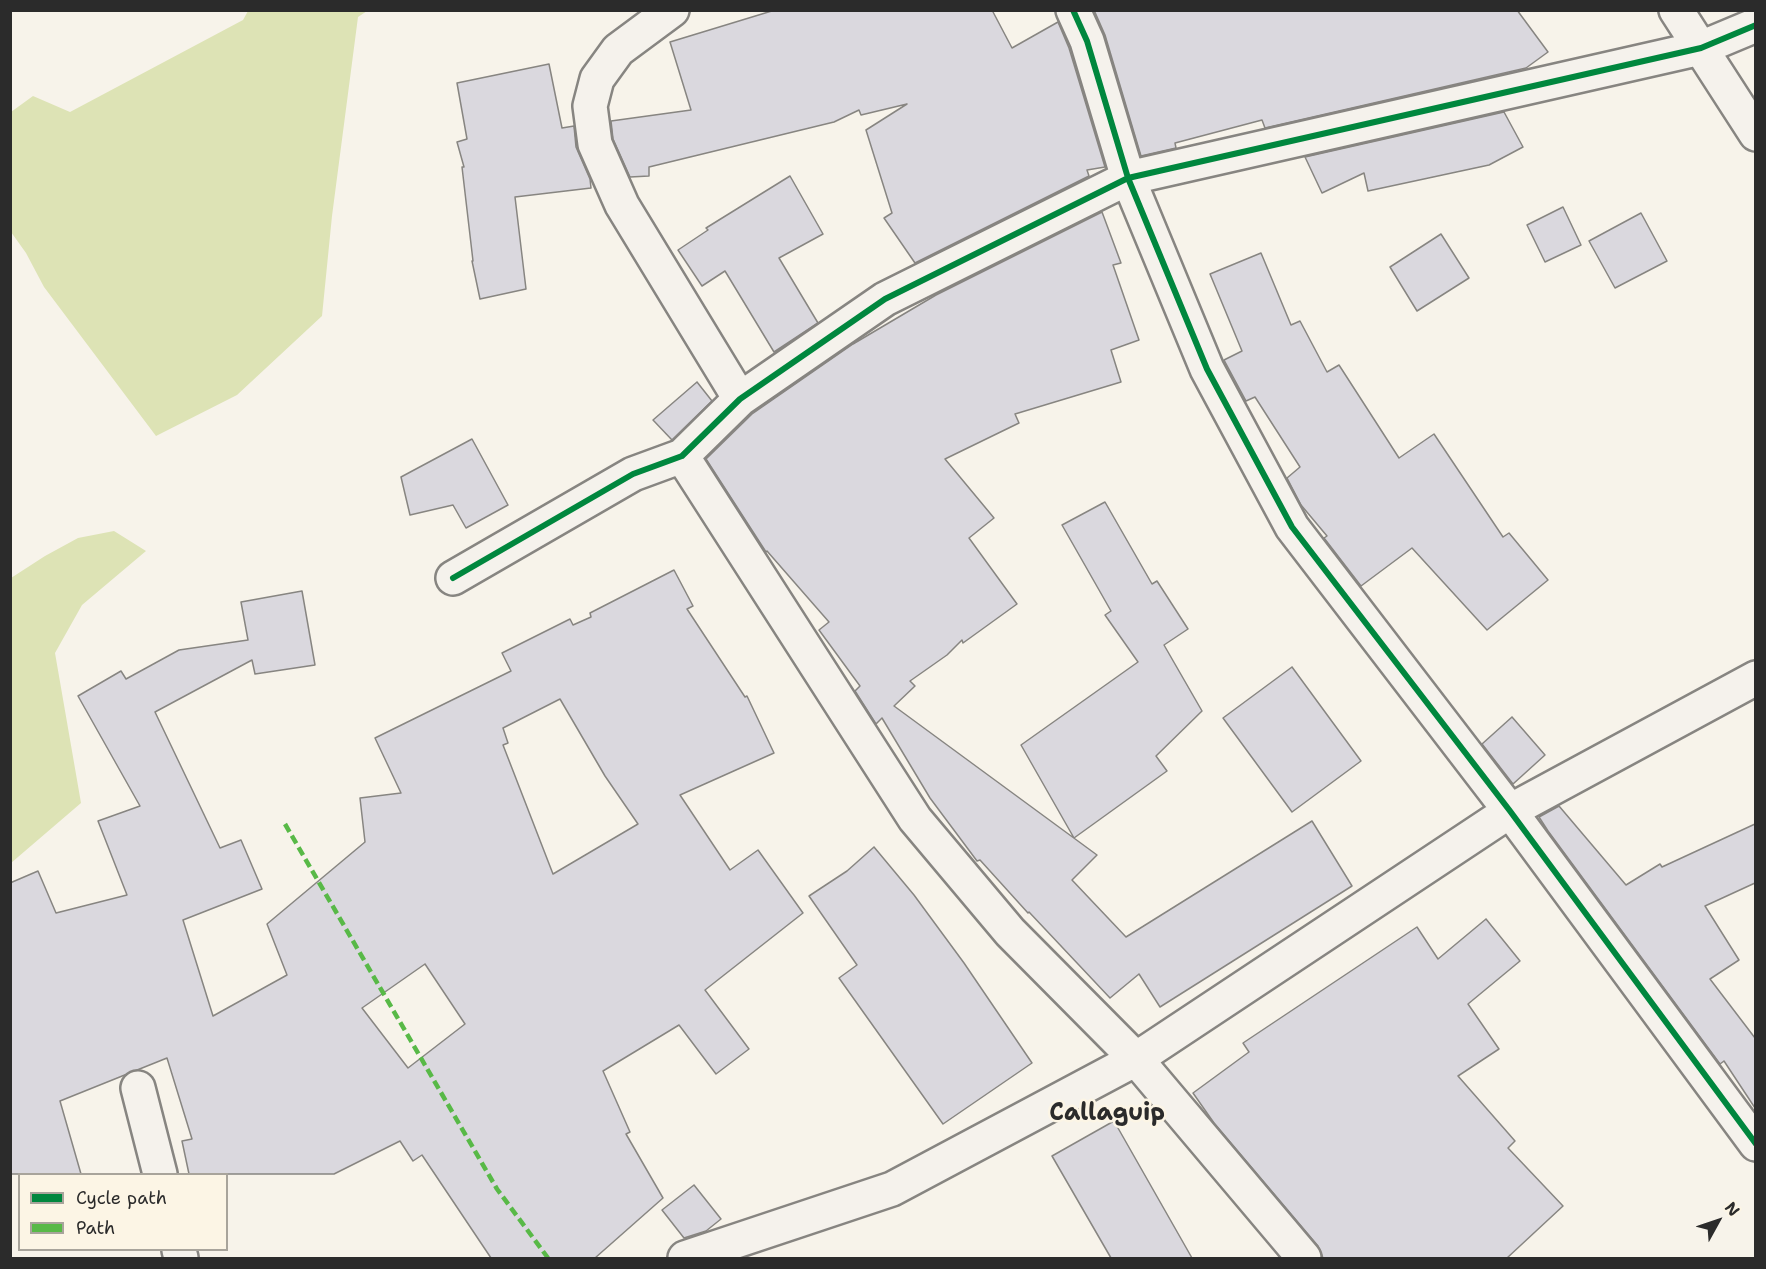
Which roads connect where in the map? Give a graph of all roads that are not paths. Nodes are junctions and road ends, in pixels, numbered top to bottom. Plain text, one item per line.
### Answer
1 (672, 10) edge
2 (1073, 10) edge
3 (1676, 10) edge
4 (1755, 25) edge
5 (1701, 48) junction
6 (1755, 134) edge
7 (1128, 178) junction
8 (740, 399) junction
9 (682, 456) junction
10 (453, 578) dead end
11 (1755, 678) edge
12 (1510, 810) junction
13 (1136, 1059) junction
14 (138, 1088) dead end
15 (1755, 1144) edge
16 (160, 1173) edge
17 (686, 1258) edge
18 (1304, 1258) edge

1 - 8 street
2 - 7 street
3 - 5 street
4 - 5 street
5 - 6 street
5 - 7 street
7 - 8 street
7 - 12 street
8 - 9 street
9 - 10 street
9 - 13 street
11 - 12 street
12 - 13 street
12 - 15 street
13 - 17 street
13 - 18 street
14 - 16 street

